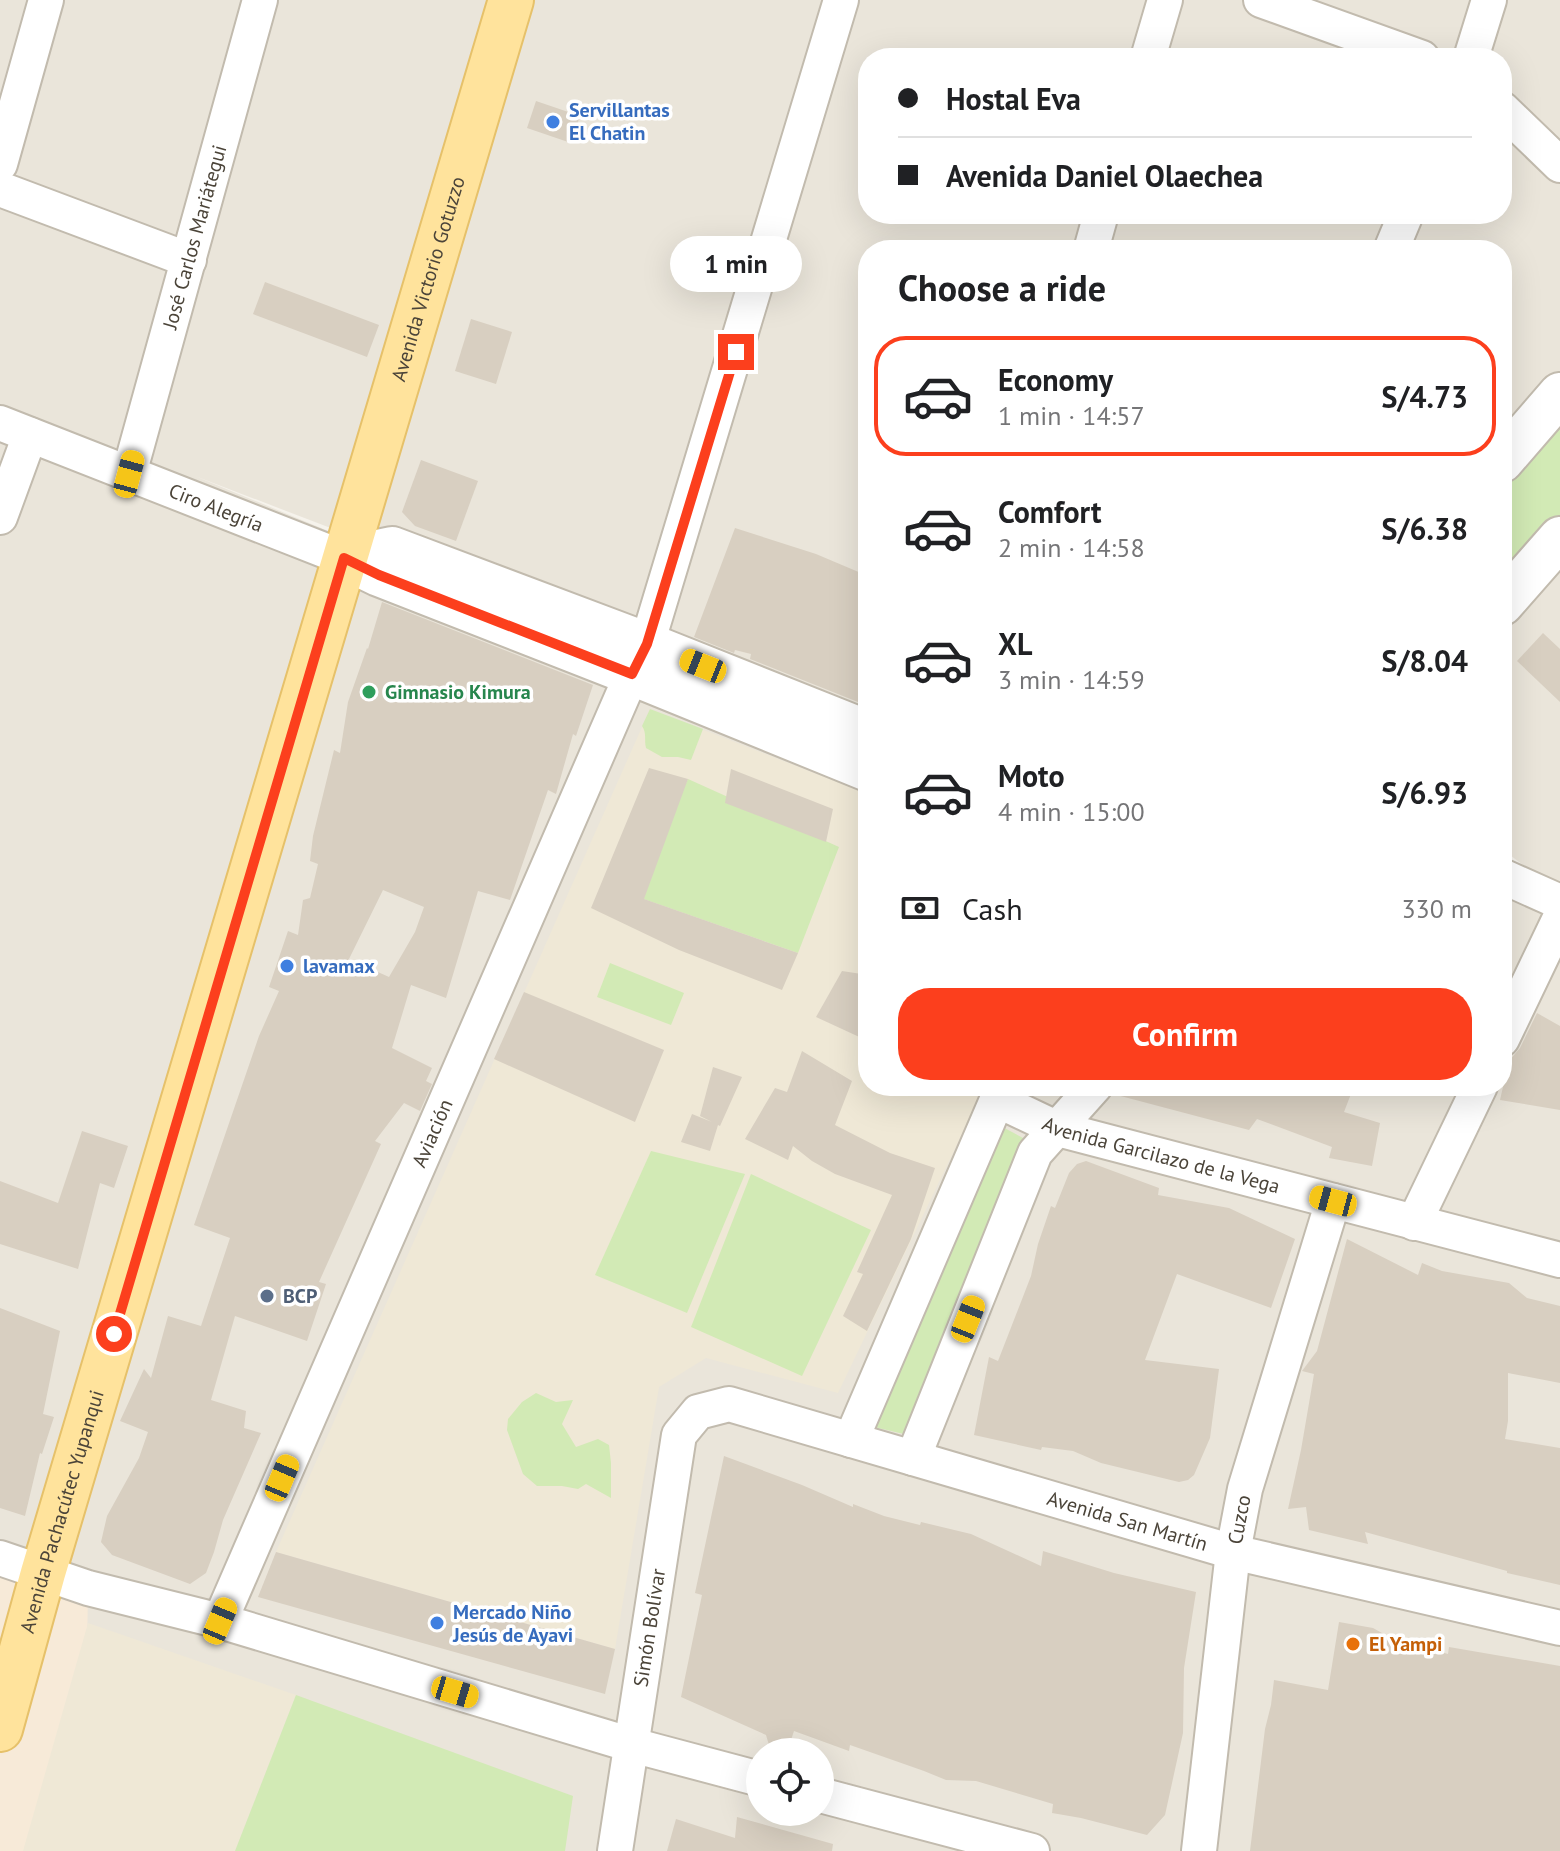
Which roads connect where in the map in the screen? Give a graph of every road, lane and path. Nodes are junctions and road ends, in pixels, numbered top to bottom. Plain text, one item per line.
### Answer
1 (46, 0) edge
2 (260, 0) edge
3 (511, 0) edge
4 (841, 0) edge
5 (1165, 0) edge
6 (1261, 0) edge
7 (1489, 0) edge
8 (1151, 48) edge
9 (1394, 48) edge
10 (1474, 48) edge
11 (1512, 119) edge
12 (0, 164) edge
13 (1560, 165) edge
14 (0, 189) edge
15 (189, 260) junction
16 (1560, 394) edge
17 (15, 429) edge
18 (1512, 449) edge
19 (129, 474) junction
20 (0, 517) edge
21 (1560, 538) edge
22 (344, 558) junction
23 (1512, 593) edge
24 (640, 659) junction
25 (858, 729) edge
26 (858, 765) edge
27 (1512, 880) edge
28 (1560, 902) edge
29 (1560, 918) edge
30 (1512, 1018) edge
31 (999, 1096) edge
32 (1005, 1096) edge
33 (1086, 1096) edge
34 (1475, 1096) edge
35 (1058, 1129) junction
36 (1333, 1201) junction
37 (1414, 1223) junction
38 (1560, 1260) edge
39 (698, 1412) joint
40 (851, 1440) junction
41 (913, 1458) junction
42 (1233, 1552) junction
43 (0, 1558) edge
44 (43, 1573) junction
45 (220, 1621) junction
46 (1560, 1628) edge
47 (0, 1729) edge
48 (632, 1745) junction
49 (746, 1775) edge
50 (834, 1799) edge
51 (615, 1851) edge
52 (1032, 1851) edge
53 (1199, 1851) edge

1 - 12 street
2 - 15 street, José Carlos Mariátegui
3 - 22 main road, Avenida Victorio Gotuzzo
4 - 24 street, Aviación
5 - 8 street
6 - 9 street
7 - 10 street
11 - 13 street
14 - 15 street
15 - 19 street, José Carlos Mariátegui
16 - 18 street
17 - 19 street, Ciro Alegría
17 - 20 street
19 - 22 street, Ciro Alegría
21 - 23 street
22 - 24 street
22 - 44 main road, Avenida Pachacútec Yupanqui
24 - 25 street
24 - 26 street
24 - 45 street, Aviación
27 - 28 street
29 - 30 street
31 - 40 street
32 - 35 street, Avenida Garcilazo de la Vega
33 - 35 street
34 - 37 street
35 - 36 street, Avenida Garcilazo de la Vega
35 - 41 street
36 - 37 street, Avenida Garcilazo de la Vega
36 - 42 street, Cuzco
37 - 38 street, Avenida Garcilazo de la Vega
39 - 40 street, Avenida San Martín
39 - 48 street, Simón Bolívar
40 - 41 street, Avenida San Martín
41 - 42 street, Avenida San Martín
42 - 46 street, Avenida San Martín
42 - 53 street, Cuzco
43 - 44 street
44 - 45 street
44 - 47 main road, Avenida Pachacútec Yupanqui
45 - 48 street
48 - 49 street
48 - 51 street, Simón Bolívar
50 - 52 street

